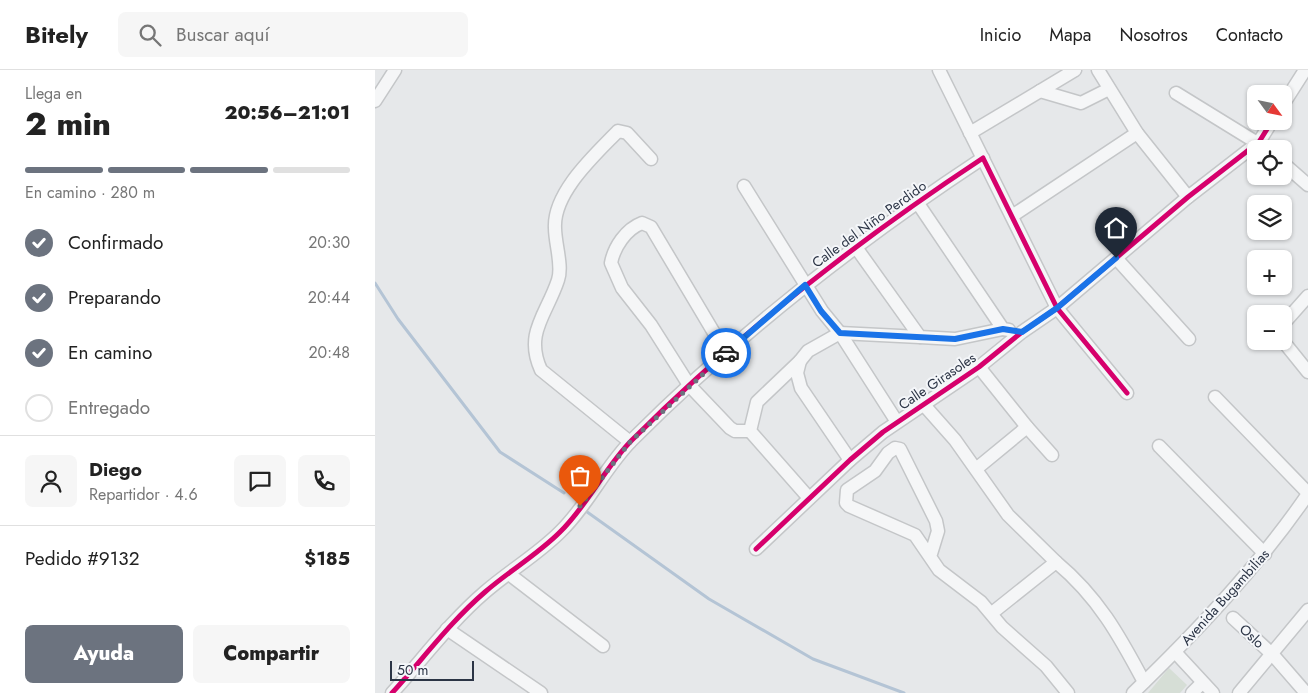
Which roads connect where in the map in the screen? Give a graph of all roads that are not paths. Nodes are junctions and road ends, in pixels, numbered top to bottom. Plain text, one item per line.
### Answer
1 (395, 70) edge
2 (939, 70) edge
3 (1075, 70) edge
4 (1098, 70) edge
5 (1305, 70) edge
6 (1109, 89) junction
7 (1293, 89) edge
8 (1040, 91) junction
9 (1176, 93) dead end
10 (375, 101) edge
11 (970, 133) junction
12 (1137, 133) junction
13 (1255, 140) edge
14 (1247, 156) edge
15 (983, 158) junction
16 (651, 159) dead end
17 (1292, 171) edge
18 (1308, 185) edge
19 (744, 186) dead end
20 (1188, 197) junction
21 (917, 202) junction
22 (1012, 216) junction
23 (855, 246) junction
24 (1116, 258) junction
25 (805, 285) junction
26 (1308, 296) edge
27 (1057, 308) junction
28 (1292, 314) edge
29 (1003, 329) junction
30 (1022, 332) junction
31 (840, 333) junction
32 (920, 337) junction
33 (1189, 339) dead end
34 (1290, 350) edge
35 (726, 353) junction
36 (799, 361) junction
37 (979, 367) junction
38 (1308, 372) edge
39 (689, 385) junction
40 (1127, 393) dead end
41 (1215, 397) dead end
42 (924, 405) junction
43 (897, 422) junction
44 (1027, 427) junction
45 (750, 431) junction
46 (630, 442) junction
47 (1159, 446) dead end
48 (1053, 455) dead end
49 (850, 460) junction
50 (975, 469) junction
51 (1308, 494) edge
52 (809, 498) junction
53 (756, 549) dead end
54 (1265, 554) junction
55 (930, 557) junction
56 (1056, 562) junction
57 (509, 574) junction
58 (1308, 610) edge
59 (992, 613) junction
60 (1233, 618) dead end
61 (447, 629) junction
62 (603, 646) dead end
63 (1175, 652) junction
64 (1273, 655) junction
65 (1144, 682) junction
66 (1202, 683) junction
67 (394, 693) edge
68 (541, 693) edge
69 (1068, 693) edge
70 (1133, 693) edge
71 (1192, 693) edge
72 (1213, 693) edge
73 (1239, 693) edge
74 (1306, 693) edge

1 - 10 street
2 - 11 street
3 - 8 street
4 - 6 street
5 - 7 street
6 - 8 street
6 - 12 street
8 - 11 street
9 - 13 street
11 - 15 street
12 - 20 street
12 - 22 street
14 - 20 street, Calle Girasoles
15 - 21 street, Calle del Niño Perdido
15 - 22 street
16 - 46 street
17 - 18 street
19 - 25 street
20 - 24 street, Calle Girasoles
21 - 23 street, Calle del Niño Perdido
21 - 29 street
22 - 27 street
23 - 25 street, Calle del Niño Perdido
23 - 32 street
24 - 27 street, Calle Girasoles
24 - 33 street
25 - 31 street
25 - 35 street, Calle del Niño Perdido
26 - 28 street
27 - 30 street, Calle Girasoles
27 - 40 street
29 - 30 street
29 - 32 street
30 - 37 street, Calle Girasoles
31 - 32 street
31 - 36 street
31 - 43 street
34 - 38 street
35 - 39 street, Calle del Niño Perdido
35 - 39 street
36 - 45 street
36 - 49 street
37 - 42 street, Calle Girasoles
37 - 44 street
39 - 45 street
39 - 46 street, Calle del Niño Perdido
41 - 51 street
42 - 43 street, Calle Girasoles
42 - 50 street
43 - 49 street, Calle Girasoles
44 - 48 street
44 - 50 street
45 - 52 street
46 - 57 street, Calle del Niño Perdido
47 - 54 street
49 - 52 street, Calle Girasoles
50 - 56 street
51 - 54 street, Avenida Bugambilias
52 - 53 street, Calle Girasoles
54 - 63 street, Avenida Bugambilias
55 - 55 street
55 - 59 street
56 - 59 street
56 - 65 street
57 - 61 street, Calle del Niño Perdido
57 - 62 street
58 - 64 street, Oslo
59 - 69 street
60 - 64 street, Oslo
61 - 67 street, Calle del Niño Perdido
61 - 68 street
63 - 65 street, Avenida Bugambilias
63 - 66 street
64 - 73 street
64 - 74 street
65 - 70 street, Avenida Bugambilias
66 - 71 street
66 - 72 street

